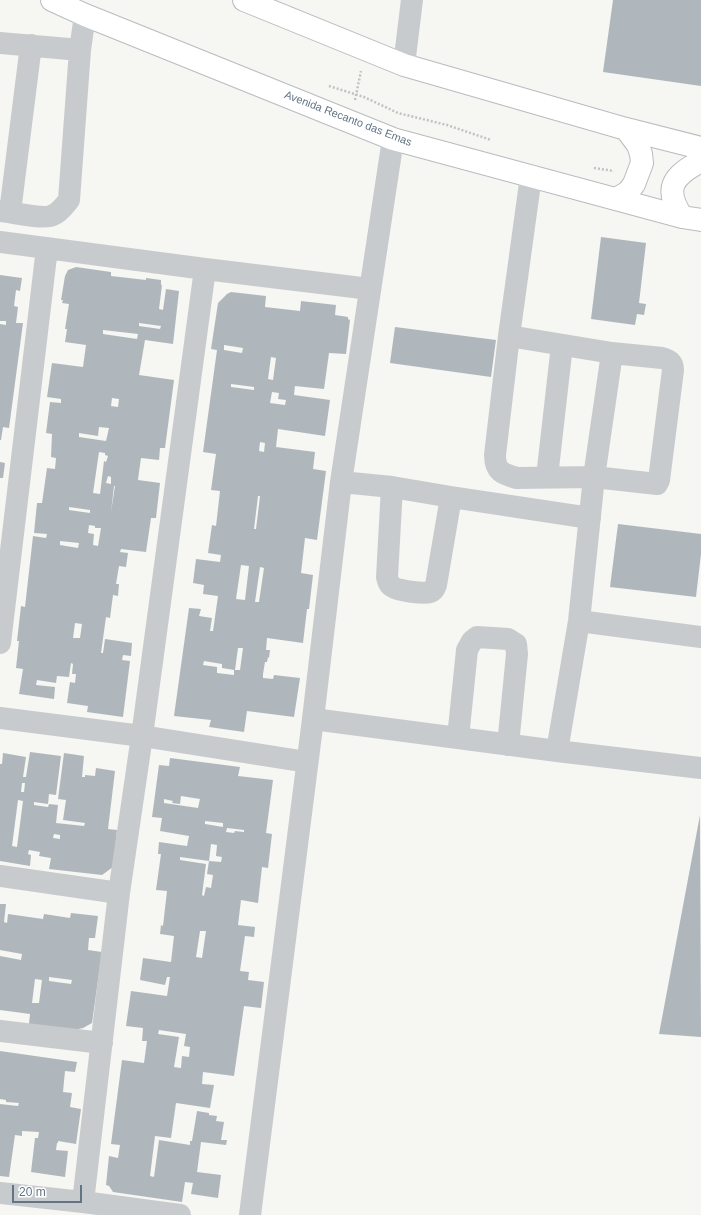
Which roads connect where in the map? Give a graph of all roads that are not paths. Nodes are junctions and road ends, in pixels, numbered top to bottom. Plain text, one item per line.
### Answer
1 (52, 0) edge
2 (244, 0) edge
3 (412, 0) edge
4 (85, 15) junction
5 (0, 43) edge
6 (31, 45) junction
7 (80, 50) junction
8 (404, 65) junction
9 (626, 129) junction
10 (393, 139) junction
11 (701, 148) edge
12 (701, 161) edge
13 (531, 176) junction
14 (616, 199) junction
15 (5, 211) edge
16 (691, 219) edge
17 (0, 242) edge
18 (47, 248) junction
19 (205, 269) junction
20 (370, 288) junction
21 (509, 336) junction
22 (562, 345) junction
23 (612, 353) junction
24 (547, 477) junction
25 (594, 477) junction
26 (341, 482) junction
27 (392, 487) junction
28 (451, 498) junction
29 (590, 518) junction
30 (579, 621) junction
31 (701, 637) edge
32 (0, 643) edge
33 (0, 718) edge
34 (313, 719) junction
35 (142, 736) junction
36 (458, 738) junction
37 (508, 745) junction
38 (557, 751) junction
39 (307, 762) junction
40 (701, 768) edge
41 (0, 876) edge
42 (119, 893) junction
43 (0, 1031) edge
44 (102, 1043) junction
45 (0, 1193) edge
46 (84, 1202) junction
47 (180, 1215) edge
48 (250, 1215) edge

1 - 4 main road, Avenida Recanto das Emas
2 - 8 main road
3 - 8 street
4 - 7 street
4 - 10 main road, Avenida Recanto das Emas
5 - 6 street
6 - 7 street
6 - 15 street
7 - 15 street
8 - 9 main road
9 - 11 main road
9 - 14 main road
10 - 13 main road, Avenida Recanto das Emas
10 - 20 street
12 - 16 main road
13 - 14 main road, Avenida Recanto das Emas
13 - 21 street
14 - 16 main road, Avenida Recanto das Emas
17 - 18 street
18 - 19 street
18 - 32 street
19 - 20 street
19 - 35 street
20 - 26 street
21 - 22 street
21 - 24 street
22 - 23 street
22 - 24 street
23 - 25 street
23 - 25 street
24 - 25 street
25 - 29 street
26 - 27 street
26 - 34 street
27 - 28 street
27 - 28 street
28 - 29 street
29 - 30 street
30 - 31 street
30 - 38 street
33 - 35 street
34 - 36 street
34 - 39 street
35 - 39 street
35 - 42 street
36 - 37 street
36 - 37 street
37 - 38 street
38 - 40 street
39 - 48 street
41 - 42 street
42 - 44 street
43 - 44 street
44 - 46 street
45 - 46 street
46 - 47 street

